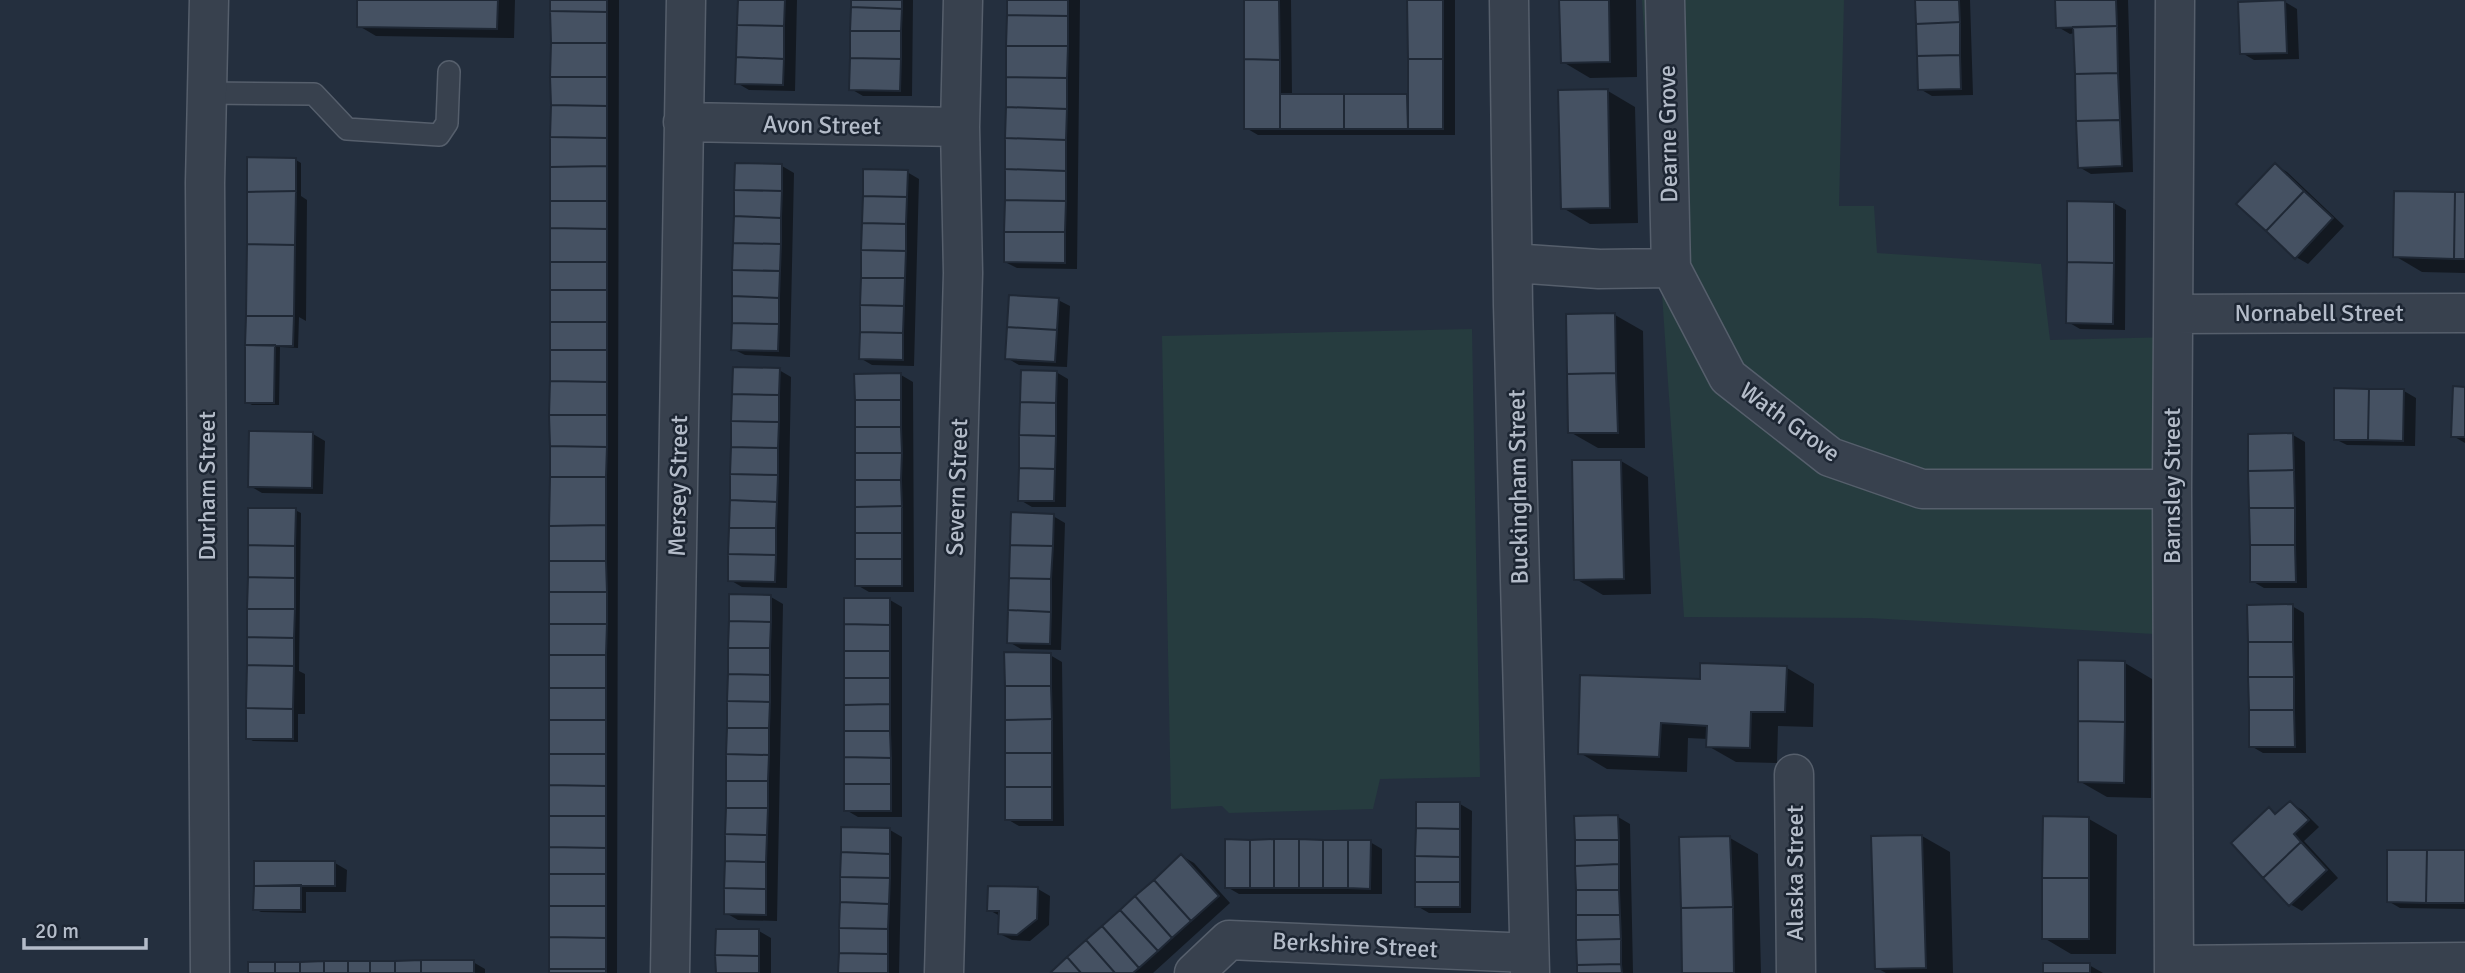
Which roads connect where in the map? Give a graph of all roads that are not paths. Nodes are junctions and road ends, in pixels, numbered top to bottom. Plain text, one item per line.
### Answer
1 (209, 0) edge
2 (686, 0) edge
3 (963, 0) edge
4 (1509, 0) edge
5 (1665, 0) edge
6 (2175, 0) edge
7 (449, 72) dead end
8 (207, 93) junction
9 (683, 122) junction
10 (960, 127) junction
11 (1514, 263) junction
12 (1671, 268) junction
13 (2465, 313) edge
14 (2174, 314) junction
15 (2172, 489) junction
16 (1794, 774) dead end
17 (2465, 962) edge
18 (1530, 963) edge
19 (2174, 969) edge
20 (210, 973) edge
21 (670, 973) edge
22 (944, 973) edge
23 (1194, 973) edge
24 (1796, 973) edge

1 - 8 street, Durham Street
2 - 9 street, Mersey Street
3 - 10 street, Severn Street
4 - 11 street, Buckingham Street
5 - 12 street, Dearne Grove
6 - 14 street, Barnsley Street
7 - 8 lane
8 - 20 street, Durham Street
9 - 10 street, Avon Street
9 - 21 street, Mersey Street
10 - 22 street, Severn Street
11 - 12 street
11 - 18 street, Buckingham Street
12 - 15 street, Wath Grove
13 - 14 street, Nornabell Street
14 - 15 street, Barnsley Street
15 - 19 street, Barnsley Street
16 - 24 street, Alaska Street
17 - 19 street
18 - 23 street, Berkshire Street

